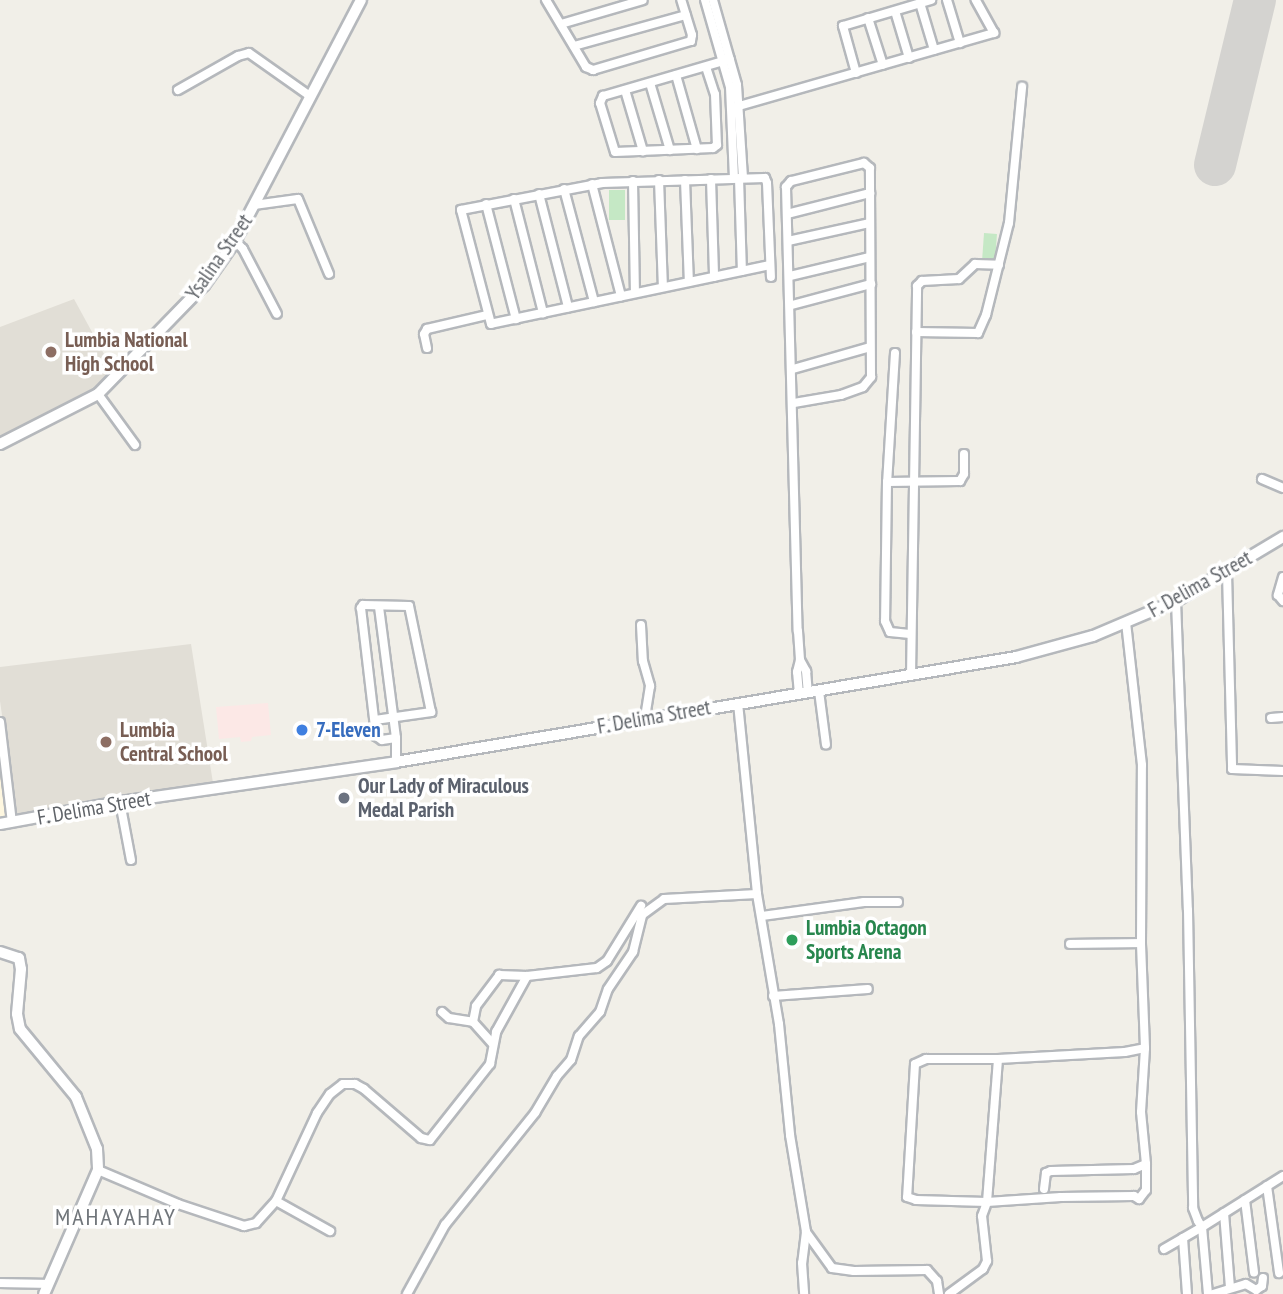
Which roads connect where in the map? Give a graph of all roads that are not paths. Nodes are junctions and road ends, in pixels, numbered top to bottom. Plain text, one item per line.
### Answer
1 (361, 0) edge
2 (547, 0) edge
3 (643, 0) edge
4 (681, 0) edge
5 (705, 0) edge
6 (713, 0) edge
7 (931, 0) edge
8 (947, 0) edge
9 (976, 0) edge
10 (920, 3) junction
11 (895, 11) junction
12 (686, 15) junction
13 (868, 19) junction
14 (561, 24) junction
15 (960, 43) junction
16 (574, 46) junction
17 (934, 50) junction
18 (909, 58) junction
19 (728, 63) junction
20 (883, 65) junction
21 (707, 69) junction
22 (856, 73) junction
23 (676, 75) junction
24 (650, 83) junction
25 (1022, 87) dead end
26 (178, 90) dead end
27 (625, 90) junction
28 (310, 96) junction
29 (736, 107) junction
30 (696, 149) junction
31 (670, 150) junction
32 (643, 151) junction
33 (739, 178) junction
34 (711, 179) junction
35 (659, 180) junction
36 (685, 180) junction
37 (633, 181) junction
38 (592, 184) junction
39 (564, 190) junction
40 (870, 193) junction
41 (539, 194) junction
42 (514, 199) junction
43 (486, 204) junction
44 (254, 205) junction
45 (787, 214) junction
46 (869, 223) junction
47 (235, 241) junction
48 (788, 241) junction
49 (870, 257) junction
50 (770, 265) junction
51 (999, 265) junction
52 (742, 271) junction
53 (329, 274) dead end
54 (790, 276) junction
55 (714, 277) junction
56 (771, 277) dead end
57 (689, 282) junction
58 (871, 284) junction
59 (663, 287) junction
60 (635, 293) junction
61 (621, 296) junction
62 (594, 302) junction
63 (792, 305) junction
64 (568, 307) junction
65 (543, 313) junction
66 (277, 314) dead end
67 (487, 315) junction
68 (516, 318) junction
69 (916, 332) junction
70 (870, 347) junction
71 (427, 348) dead end
72 (895, 353) dead end
73 (793, 369) junction
74 (98, 394) junction
75 (794, 403) junction
76 (0, 444) edge
77 (135, 445) dead end
78 (964, 454) dead end
79 (1262, 479) dead end
80 (887, 482) junction
81 (913, 483) junction
82 (1283, 488) edge
83 (1283, 537) edge
84 (1227, 573) junction
85 (1283, 578) edge
86 (1176, 601) junction
87 (1283, 601) edge
88 (379, 607) junction
89 (1126, 623) junction
90 (641, 625) dead end
91 (910, 634) junction
92 (911, 676) junction
93 (809, 692) junction
94 (738, 703) junction
95 (1283, 717) edge
96 (394, 718) junction
97 (645, 718) junction
98 (1271, 718) dead end
99 (374, 720) junction
100 (0, 722) edge
101 (396, 738) junction
102 (826, 745) dead end
103 (2, 762) edge
104 (396, 762) junction
105 (1283, 771) edge
106 (120, 802) junction
107 (12, 822) junction
108 (0, 824) edge
109 (131, 860) dead end
110 (757, 894) junction
111 (898, 902) dead end
112 (640, 906) dead end
113 (762, 916) junction
114 (1141, 943) junction
115 (1070, 944) dead end
116 (0, 952) edge
117 (527, 976) junction
118 (869, 989) dead end
119 (773, 996) junction
120 (442, 1012) dead end
121 (473, 1022) junction
122 (492, 1043) junction
123 (1145, 1048) junction
124 (999, 1059) junction
125 (1146, 1164) junction
126 (99, 1170) junction
127 (1283, 1176) edge
128 (1267, 1186) junction
129 (1044, 1189) dead end
130 (1245, 1200) junction
131 (276, 1201) junction
132 (987, 1202) junction
133 (1224, 1213) junction
134 (1202, 1227) junction
135 (330, 1231) dead end
136 (806, 1232) junction
137 (1183, 1238) junction
138 (1164, 1249) dead end
139 (1254, 1272) junction
140 (1281, 1272) edge
141 (1263, 1278) junction
142 (0, 1283) edge
143 (1246, 1284) junction
144 (46, 1289) edge
145 (1230, 1289) junction
146 (407, 1294) edge
147 (804, 1294) edge
148 (939, 1294) edge
149 (949, 1294) edge
150 (1187, 1294) edge
151 (1208, 1294) edge
152 (1213, 1294) edge

1 - 28 street, Ysalina Street
2 - 14 street
3 - 14 street
4 - 12 street
5 - 19 street
6 - 19 street
7 - 10 street
8 - 15 street
9 - 15 street
10 - 11 street
10 - 17 street
11 - 13 street
11 - 18 street
12 - 16 street
12 - 16 street
13 - 20 street
13 - 22 street
14 - 16 street
15 - 17 street
17 - 18 street
18 - 20 street
19 - 21 street
19 - 29 street
20 - 22 street
21 - 23 street
21 - 30 street
22 - 29 street
23 - 24 street
23 - 30 street
24 - 27 street
24 - 31 street
25 - 51 street
26 - 28 street
27 - 32 street
27 - 32 street
28 - 44 street, Ysalina Street
29 - 33 street
30 - 31 street
31 - 32 street
33 - 34 street
33 - 50 street
33 - 52 street
34 - 36 street
34 - 55 street
35 - 36 street
35 - 37 street
35 - 59 street
36 - 57 street
37 - 38 street
37 - 60 street
38 - 39 street
38 - 61 street
39 - 41 street
39 - 62 street
40 - 45 street
40 - 45 street
40 - 46 street
41 - 42 street
41 - 64 street
42 - 43 street
42 - 65 street
43 - 67 street
43 - 68 street
44 - 47 street, Ysalina Street
44 - 53 street
45 - 48 street
46 - 48 street
46 - 49 street
47 - 66 street
47 - 74 street, Ysalina Street
48 - 54 street
49 - 54 street
49 - 58 street
50 - 52 street
50 - 56 street
51 - 69 street
51 - 69 street
52 - 55 street
54 - 63 street
55 - 57 street
57 - 59 street
58 - 63 street
58 - 70 street
59 - 60 street
60 - 61 street
61 - 62 street
62 - 64 street
63 - 73 street
64 - 65 street
65 - 68 street
67 - 68 street
67 - 71 street
69 - 81 street
70 - 73 street
70 - 75 street
72 - 80 street
73 - 75 street
74 - 76 street, Ysalina Street
74 - 77 street
75 - 93 street
78 - 81 street
79 - 82 street
80 - 81 street
80 - 91 street
81 - 91 street
83 - 84 street, F. Delima Street
84 - 86 street, F. Delima Street
84 - 105 street
85 - 87 street
86 - 89 street, F. Delima Street
86 - 134 street
88 - 96 street
88 - 96 street
88 - 99 street
89 - 92 street, F. Delima Street
89 - 114 street
90 - 97 street
91 - 92 street
92 - 93 street, F. Delima Street
93 - 94 street, F. Delima Street
93 - 102 street
94 - 97 street, F. Delima Street
94 - 110 street
95 - 98 street
96 - 99 street
96 - 101 street
97 - 104 street, F. Delima Street
99 - 101 street
100 - 103 street
101 - 104 street
103 - 107 street
104 - 106 street, F. Delima Street
106 - 107 street, F. Delima Street
106 - 109 street
107 - 108 street, F. Delima Street
110 - 113 street
110 - 146 street
111 - 113 street
112 - 117 street
113 - 119 street
114 - 115 street
114 - 123 street
116 - 126 street
117 - 121 street
117 - 122 street
118 - 119 street
119 - 136 street
120 - 121 street
121 - 122 street
122 - 131 street
123 - 124 street
123 - 125 street
124 - 132 street
124 - 132 street
125 - 129 street
125 - 132 street
126 - 131 street
126 - 144 street
127 - 128 street
128 - 130 street
128 - 140 street
130 - 133 street
130 - 139 street
131 - 135 street
132 - 149 street
133 - 134 street
133 - 145 street
134 - 137 street
134 - 151 street
136 - 147 street
136 - 148 street
137 - 138 street
137 - 150 street
139 - 141 street
139 - 143 street
140 - 141 street
141 - 143 street
142 - 144 street
143 - 145 street
145 - 152 street

